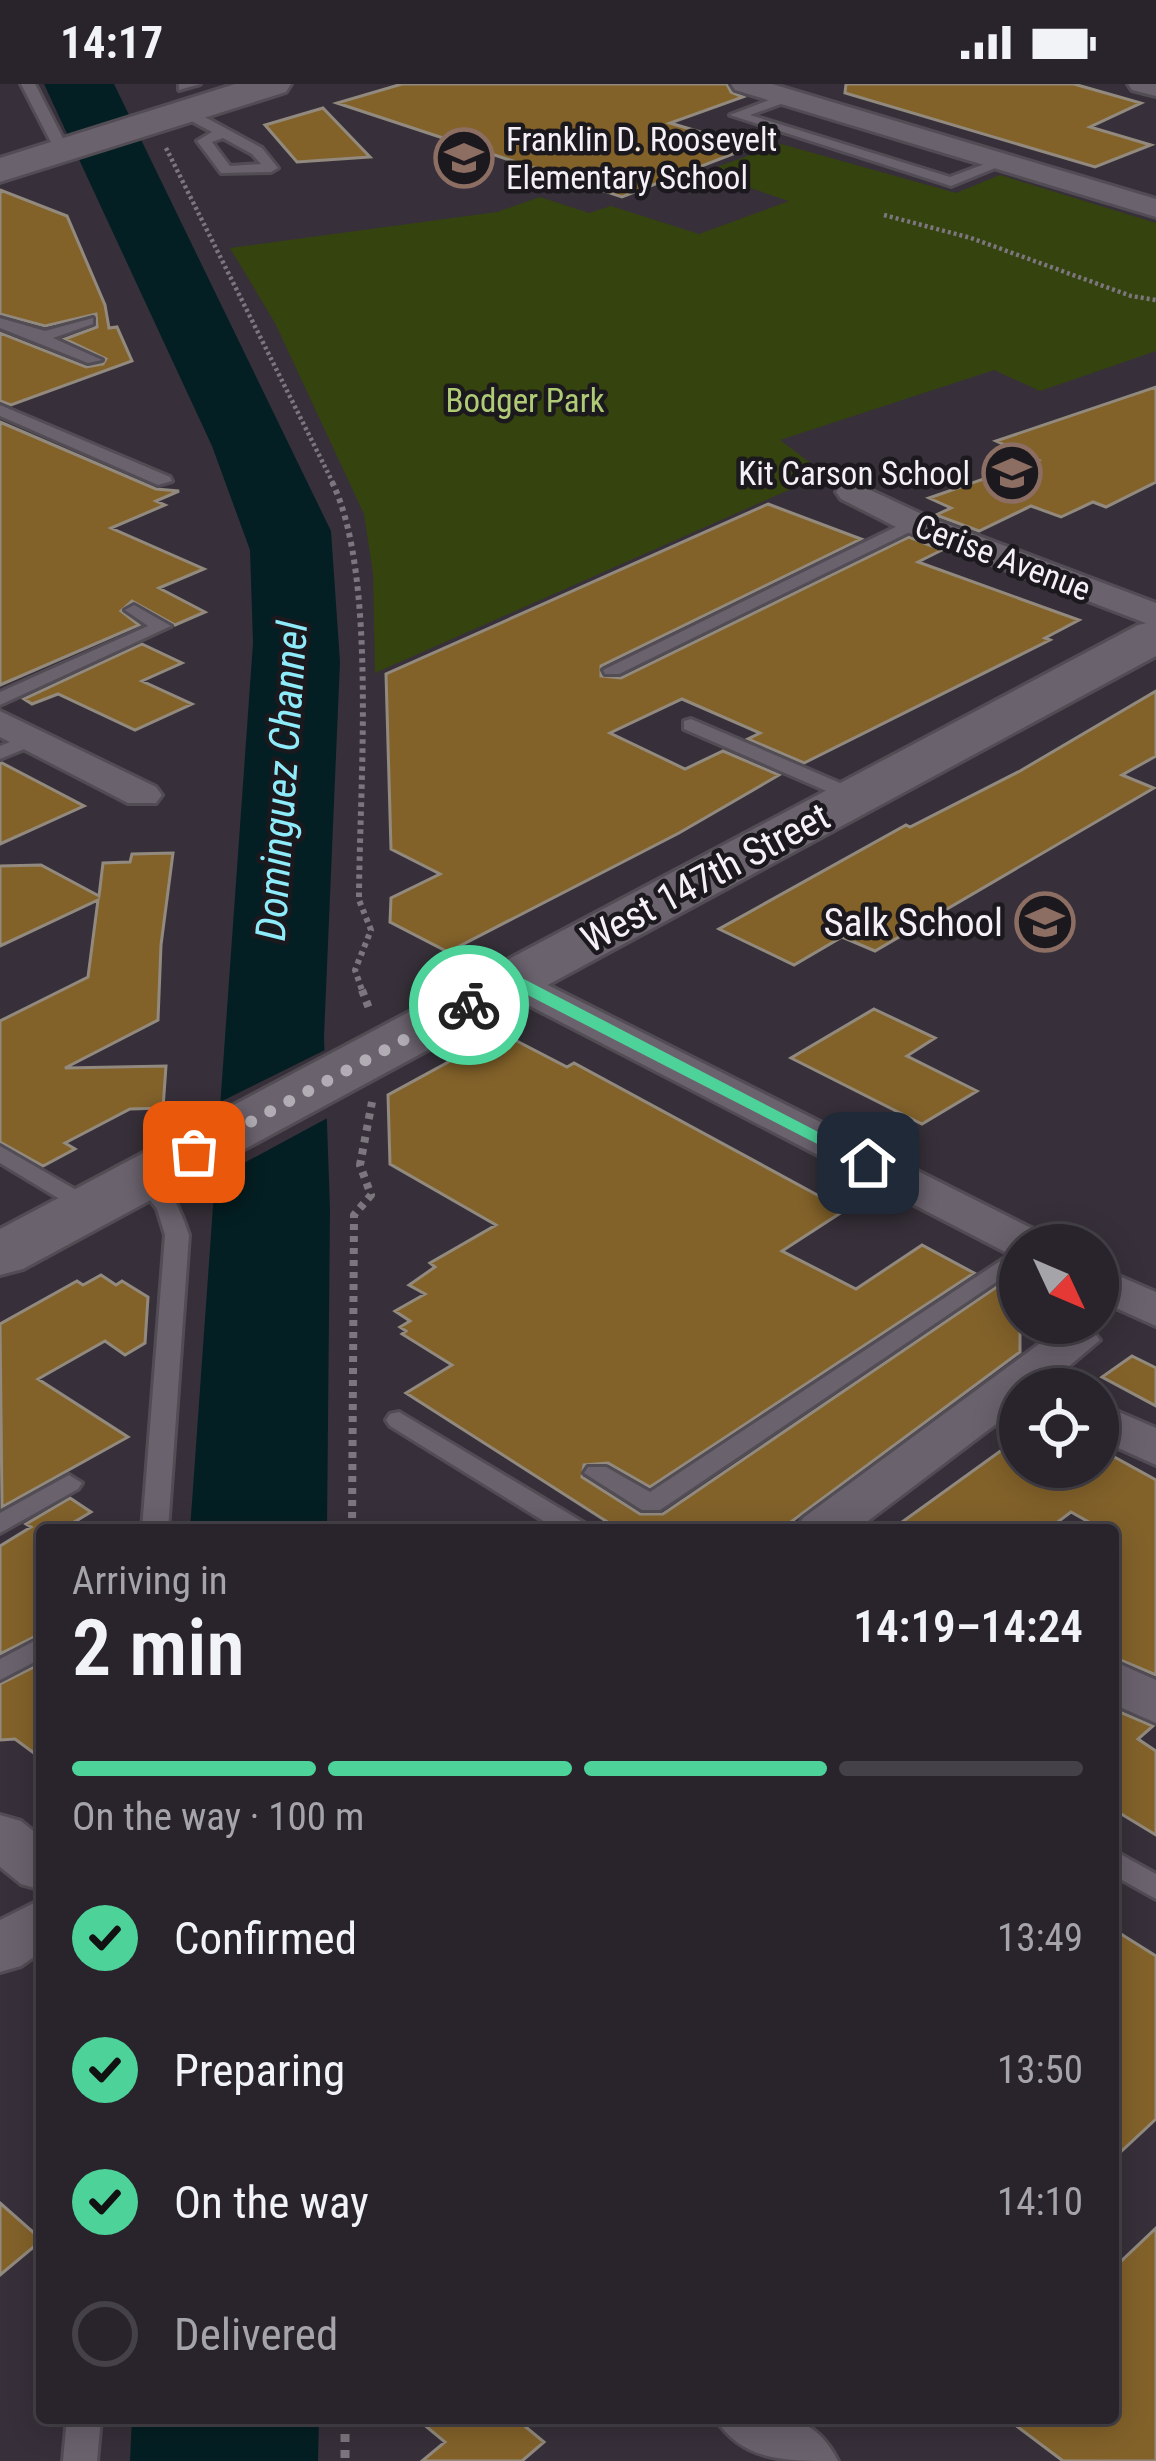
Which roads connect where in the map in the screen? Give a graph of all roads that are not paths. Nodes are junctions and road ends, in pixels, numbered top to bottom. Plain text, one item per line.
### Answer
1 (28, 84) edge
2 (273, 84) edge
3 (745, 84) edge
4 (1141, 84) edge
5 (1156, 88) edge
6 (788, 97) junction
7 (172, 106) edge
8 (220, 134) dead end
9 (64, 150) junction
10 (1003, 162) junction
11 (0, 170) edge
12 (1156, 208) edge
13 (0, 320) edge
14 (88, 321) dead end
15 (94, 360) dead end
16 (0, 410) edge
17 (164, 481) dead end
18 (853, 492) dead end
19 (914, 523) junction
20 (134, 610) dead end
21 (1156, 616) edge
22 (1156, 636) edge
23 (612, 670) dead end
24 (0, 699) edge
25 (691, 725) dead end
26 (11, 738) edge
27 (142, 795) dead end
28 (854, 796) junction
29 (514, 981) junction
30 (0, 1154) edge
31 (169, 1165) junction
32 (89, 1208) junction
33 (999, 1230) edge
34 (0, 1255) edge
35 (999, 1269) edge
36 (1119, 1292) edge
37 (1156, 1311) edge
38 (1072, 1344) edge
39 (1047, 1368) edge
40 (999, 1408) edge
41 (399, 1420) dead end
42 (1119, 1430) edge
43 (1156, 1449) edge
44 (597, 1473) dead end
45 (69, 1483) dead end
46 (155, 1524) edge
47 (567, 1524) edge
48 (841, 1524) edge
49 (0, 1525) edge
50 (36, 1650) edge
51 (0, 1671) edge
52 (1119, 1683) edge
53 (1156, 1704) edge
54 (0, 1836) edge
55 (36, 1864) edge
56 (1119, 1866) edge
57 (1156, 1888) edge
58 (36, 1925) edge
59 (0, 1950) edge
60 (83, 2424) edge
61 (757, 2424) edge
62 (80, 2461) edge
63 (803, 2461) edge

1 - 9 lane
2 - 7 street
3 - 6 street
4 - 5 street
6 - 10 street
6 - 10 lane
7 - 8 lane
7 - 9 street
9 - 11 street
10 - 12 street
13 - 14 lane
13 - 15 lane
16 - 17 lane
18 - 19 street, Cerise Avenue
19 - 21 street, Cerise Avenue
19 - 23 lane
20 - 24 lane
22 - 28 street, West 147th Street
25 - 28 lane
26 - 27 street
28 - 29 street, West 147th Street
29 - 31 street, West 147th Street
29 - 33 street
30 - 32 lane
31 - 32 street, West 147th Street
31 - 46 lane
32 - 34 street, West 147th Street
35 - 44 lane
36 - 37 street
38 - 39 street
40 - 48 street
41 - 47 lane
42 - 43 street
45 - 49 lane
50 - 51 lane
52 - 53 street
54 - 55 street
56 - 57 lane
58 - 59 street
60 - 62 lane
61 - 63 street

